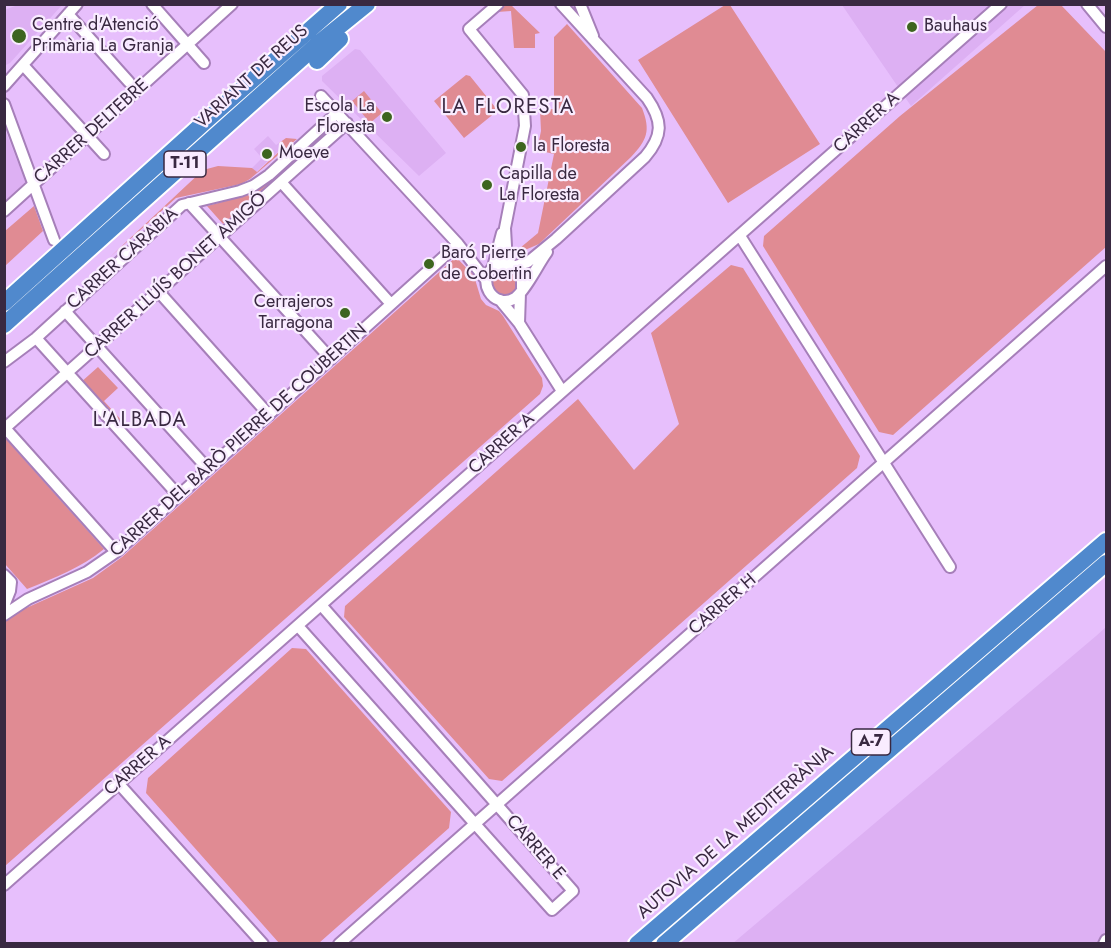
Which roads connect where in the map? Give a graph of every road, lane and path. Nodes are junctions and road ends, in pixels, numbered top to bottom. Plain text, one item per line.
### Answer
1 (77, 4) edge
2 (152, 4) edge
3 (232, 4) edge
4 (339, 4) edge
5 (367, 4) edge
6 (376, 4) edge
7 (498, 4) edge
8 (561, 4) edge
9 (580, 4) edge
10 (1001, 4) edge
11 (1087, 4) edge
12 (68, 14) junction
13 (1107, 27) edge
14 (594, 39) junction
15 (188, 44) junction
16 (317, 61) dead end
17 (204, 63) dead end
18 (23, 65) junction
19 (129, 82) dead end
20 (4, 86) edge
21 (321, 96) dead end
22 (4, 104) edge
23 (337, 113) junction
24 (347, 123) junction
25 (88, 136) junction
26 (104, 154) dead end
27 (281, 182) junction
28 (34, 185) junction
29 (189, 203) junction
30 (4, 211) edge
31 (505, 228) junction
32 (740, 236) junction
33 (220, 237) junction
34 (556, 239) junction
35 (54, 240) dead end
36 (458, 244) junction
37 (511, 265) junction
38 (1107, 266) edge
39 (490, 272) junction
40 (521, 290) junction
41 (159, 292) junction
42 (500, 300) junction
43 (4, 303) edge
44 (391, 304) junction
45 (65, 311) junction
46 (519, 323) junction
47 (4, 325) edge
48 (36, 338) junction
49 (97, 347) junction
50 (331, 359) junction
51 (4, 362) edge
52 (67, 374) junction
53 (562, 391) junction
54 (269, 415) junction
55 (5, 429) edge
56 (884, 463) junction
57 (207, 469) junction
58 (178, 495) junction
59 (1107, 541) edge
60 (116, 552) junction
61 (1107, 563) edge
62 (950, 567) dead end
63 (4, 575) edge
64 (321, 605) junction
65 (4, 606) edge
66 (4, 615) edge
67 (298, 626) junction
68 (119, 784) junction
69 (497, 804) junction
70 (474, 823) junction
71 (4, 885) edge
72 (1107, 940) edge
73 (263, 944) edge
74 (339, 944) edge
75 (637, 944) edge
76 (664, 944) edge
77 (1104, 944) edge

1 - 12 street
2 - 15 street
3 - 15 street, CARRER DELTEBRE
4 - 43 highway, VARIANT DE REUS / T-11
5 - 47 highway, VARIANT DE REUS / T-11
6 - 16 highway
7 - 31 street
8 - 14 street
9 - 14 street
10 - 32 street, CARRER A
11 - 13 street
12 - 18 street
12 - 19 street
14 - 34 street
15 - 17 street
15 - 25 street, CARRER DELTEBRE
18 - 20 street
18 - 25 street
21 - 23 street
22 - 28 street
23 - 24 street
23 - 29 street, CARRER CARABIA
24 - 27 street, CARRER LLUÍS BONET AMIGÓ
24 - 36 street
25 - 26 street
25 - 28 street, CARRER DELTEBRE
27 - 33 street, CARRER LLUÍS BONET AMIGÓ
27 - 44 street
28 - 30 street, CARRER DELTEBRE
28 - 35 street
29 - 33 street
29 - 45 street, CARRER CARABIA
31 - 37 street
31 - 39 street
32 - 53 street, CARRER A
32 - 56 street
33 - 41 street, CARRER LLUÍS BONET AMIGÓ
33 - 50 street
34 - 37 street
34 - 40 street
36 - 39 street
36 - 44 street, CARRER DEL BARÒ PIERRE DE COUBERTIN
37 - 39 street
37 - 40 street
38 - 56 street, CARRER H
39 - 42 street
40 - 42 street
40 - 46 street
41 - 49 street, CARRER LLUÍS BONET AMIGÓ
41 - 54 street
42 - 46 street
44 - 50 street, CARRER DEL BARÒ PIERRE DE COUBERTIN
45 - 48 street, CARRER CARABIA
45 - 49 street
46 - 53 street
48 - 51 street, CARRER CARABIA
48 - 52 street
49 - 52 street, CARRER LLUÍS BONET AMIGÓ
49 - 57 street
50 - 54 street, CARRER DEL BARÒ PIERRE DE COUBERTIN
52 - 55 street, CARRER LLUÍS BONET AMIGÓ
52 - 58 street
53 - 64 street, CARRER A
54 - 57 street, CARRER DEL BARÒ PIERRE DE COUBERTIN
55 - 60 street
56 - 62 street
56 - 69 street, CARRER H
57 - 58 street, CARRER DEL BARÒ PIERRE DE COUBERTIN
58 - 60 street, CARRER DEL BARÒ PIERRE DE COUBERTIN
59 - 75 highway, AUTOVIA DE LA MEDITERRÀNIA / A-7
60 - 66 street, CARRER DEL BARÒ PIERRE DE COUBERTIN
61 - 76 highway, AUTOVIA DE LA MEDITERRÀNIA / A-7
63 - 65 street
64 - 67 street, CARRER A
64 - 69 street, CARRER E
67 - 68 street, CARRER A
67 - 70 street, CARRER E
68 - 71 street, CARRER A
68 - 73 street
69 - 70 street, CARRER H
69 - 70 street, CARRER E
70 - 74 street, CARRER H
72 - 77 street

